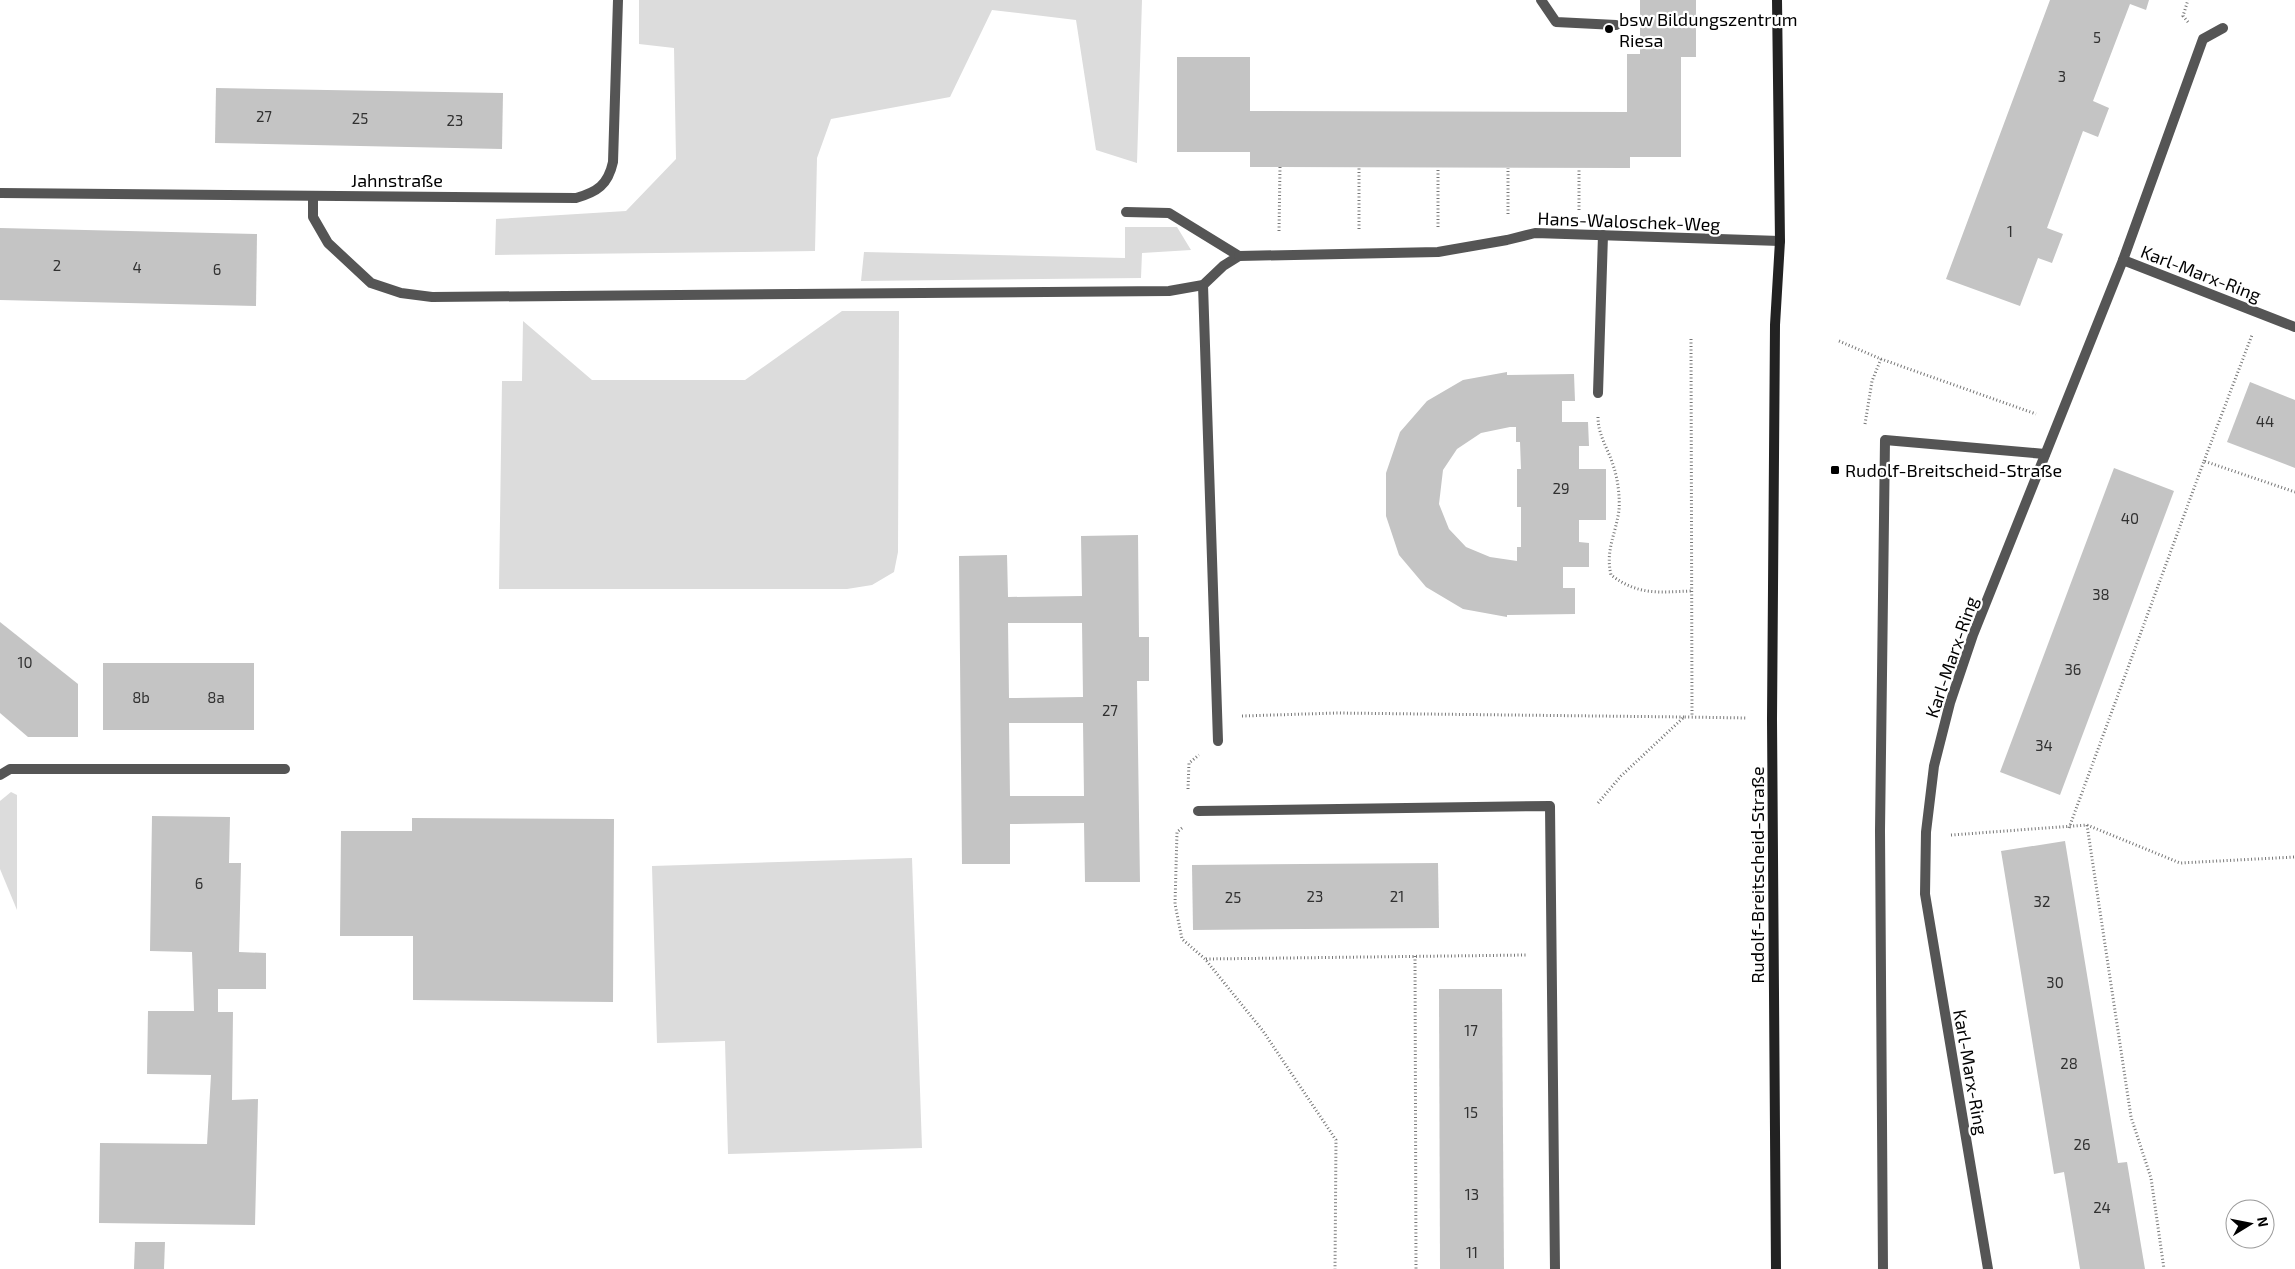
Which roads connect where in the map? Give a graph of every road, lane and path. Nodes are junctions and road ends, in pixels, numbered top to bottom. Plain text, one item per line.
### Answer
1 (618, 0) edge
2 (1541, 0) edge
3 (1777, 0) edge
4 (1616, 25) dead end
5 (2222, 28) dead end
6 (1280, 167) dead end
7 (1359, 167) dead end
8 (1438, 168) dead end
9 (1508, 168) dead end
10 (1579, 168) dead end
11 (0, 193) edge
12 (313, 196) junction
13 (1126, 212) dead end
14 (1579, 234) junction
15 (1603, 235) junction
16 (1508, 240) junction
17 (1780, 241) junction
18 (1438, 252) junction
19 (1359, 254) junction
20 (1279, 255) junction
21 (1240, 256) junction
22 (2123, 260) junction
23 (1203, 285) junction
24 (2260, 313) junction
25 (2295, 327) edge
26 (1691, 339) dead end
27 (1840, 342) dead end
28 (1881, 359) junction
29 (1598, 393) joint
30 (2058, 422) junction
31 (1865, 427) dead end
32 (2045, 454) junction
33 (2204, 461) junction
34 (2295, 492) edge
35 (1692, 591) junction
36 (1218, 716) junction
37 (1684, 717) junction
38 (1692, 717) junction
39 (1772, 719) junction
40 (1218, 741) joint
41 (285, 769) dead end
42 (0, 775) edge
43 (1598, 803) dead end
44 (1198, 811) junction
45 (2087, 826) junction
46 (2069, 828) junction
47 (1926, 832) junction
48 (2295, 857) edge
49 (1552, 954) junction
50 (1415, 956) junction
51 (1205, 959) junction
52 (1335, 1269) edge
53 (1416, 1269) edge
54 (1555, 1269) edge
55 (1776, 1269) edge
56 (1883, 1269) edge
57 (1988, 1269) edge
58 (2164, 1269) edge

1 - 12 street, Jahnstraße
2 - 4 street
3 - 17 main road, Rudolf-Breitscheid-Straße
5 - 22 street
6 - 20 path
7 - 19 path
8 - 18 path
9 - 16 path
10 - 14 path
11 - 12 street, Jahnstraße
12 - 23 street
13 - 21 street
14 - 15 street, Hans-Waloschek-Weg
14 - 16 street, Hans-Waloschek-Weg
15 - 17 street, Hans-Waloschek-Weg
15 - 29 street
16 - 18 street, Hans-Waloschek-Weg
17 - 39 main road, Rudolf-Breitscheid-Straße
18 - 19 street, Hans-Waloschek-Weg
19 - 20 street, Hans-Waloschek-Weg
20 - 21 street, Hans-Waloschek-Weg
21 - 23 street
22 - 24 street, Karl-Marx-Ring
22 - 30 street, Karl-Marx-Ring
23 - 36 street
24 - 25 street, Karl-Marx-Ring
24 - 33 path
26 - 35 path
27 - 28 path
28 - 30 path
28 - 31 path
29 - 35 path
30 - 32 street, Karl-Marx-Ring
32 - 47 street, Karl-Marx-Ring
32 - 56 street
33 - 34 path
33 - 46 path
35 - 38 path
36 - 37 path
36 - 40 street
37 - 38 path
37 - 43 path
38 - 39 path
39 - 55 main road, Rudolf-Breitscheid-Straße
40 - 44 path
41 - 42 street
44 - 49 street
44 - 51 path
45 - 46 path
45 - 48 path
45 - 58 path
46 - 47 path
47 - 57 street, Karl-Marx-Ring
49 - 50 path
49 - 54 street
50 - 51 path
50 - 53 path
51 - 52 path

